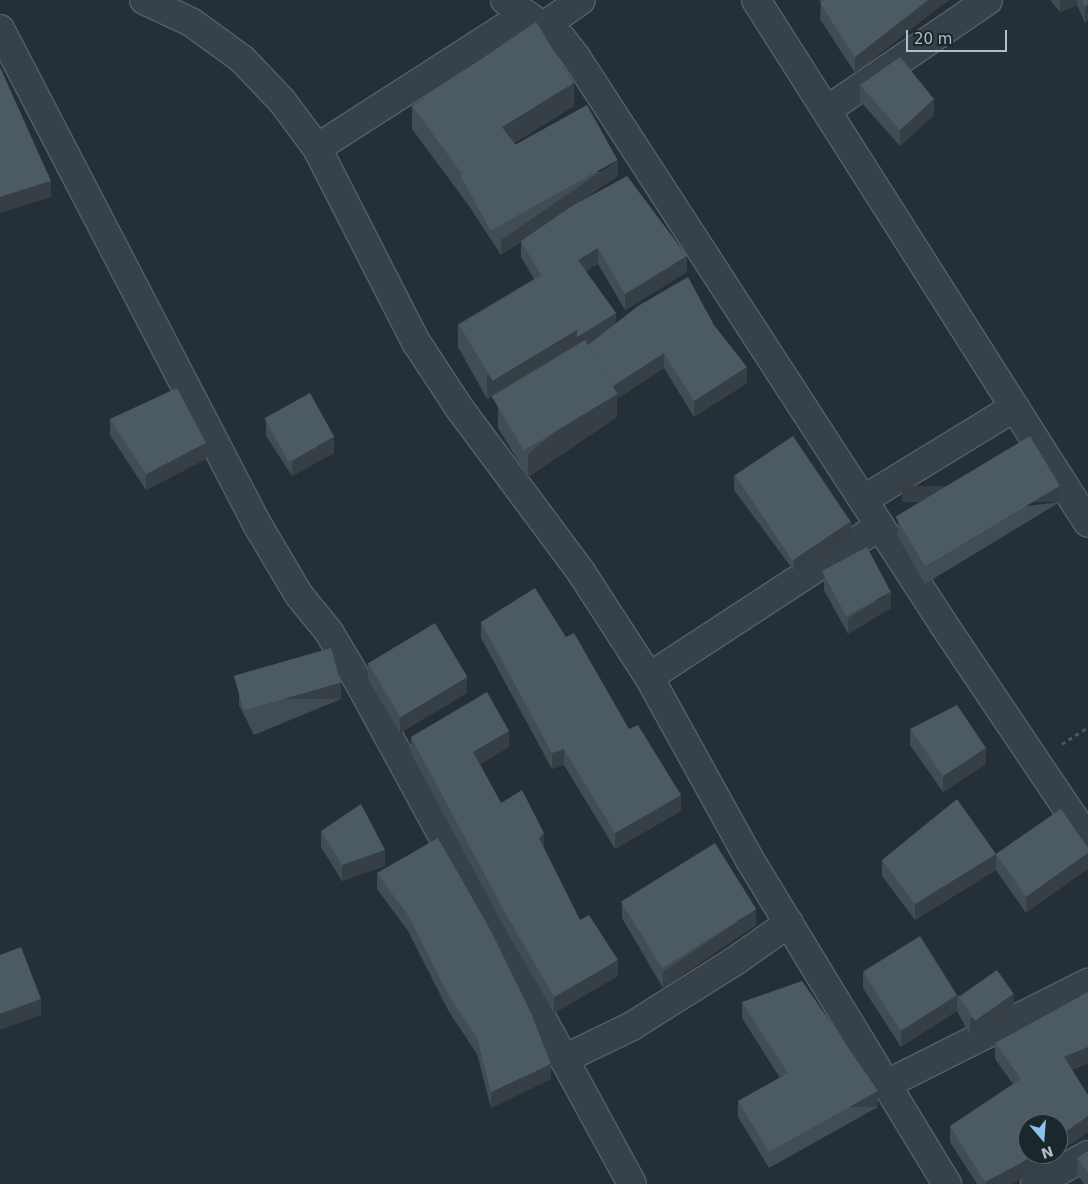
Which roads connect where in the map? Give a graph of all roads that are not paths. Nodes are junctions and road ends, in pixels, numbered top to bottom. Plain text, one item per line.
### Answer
1 (144, 0) edge
2 (581, 0) edge
3 (756, 0) edge
4 (988, 0) edge
5 (524, 13) edge
6 (0, 29) edge
7 (827, 110) junction
8 (317, 148) junction
9 (1015, 407) junction
10 (864, 500) junction
11 (1088, 523) edge
12 (880, 526) junction
13 (649, 676) junction
14 (1088, 839) edge
15 (789, 923) junction
16 (1088, 982) edge
17 (564, 1059) junction
18 (887, 1084) junction
19 (1088, 1155) edge
20 (632, 1184) edge
21 (947, 1184) edge
22 (1035, 1184) edge

1 - 8 street
2 - 5 street
3 - 7 street
4 - 7 street
5 - 8 street
5 - 10 street
6 - 17 street
7 - 9 street
8 - 13 street
9 - 10 street
9 - 11 street
10 - 12 street
12 - 13 street
12 - 14 street
13 - 15 street
15 - 17 street
15 - 18 street
16 - 18 street
17 - 20 street
18 - 21 street
19 - 22 street

